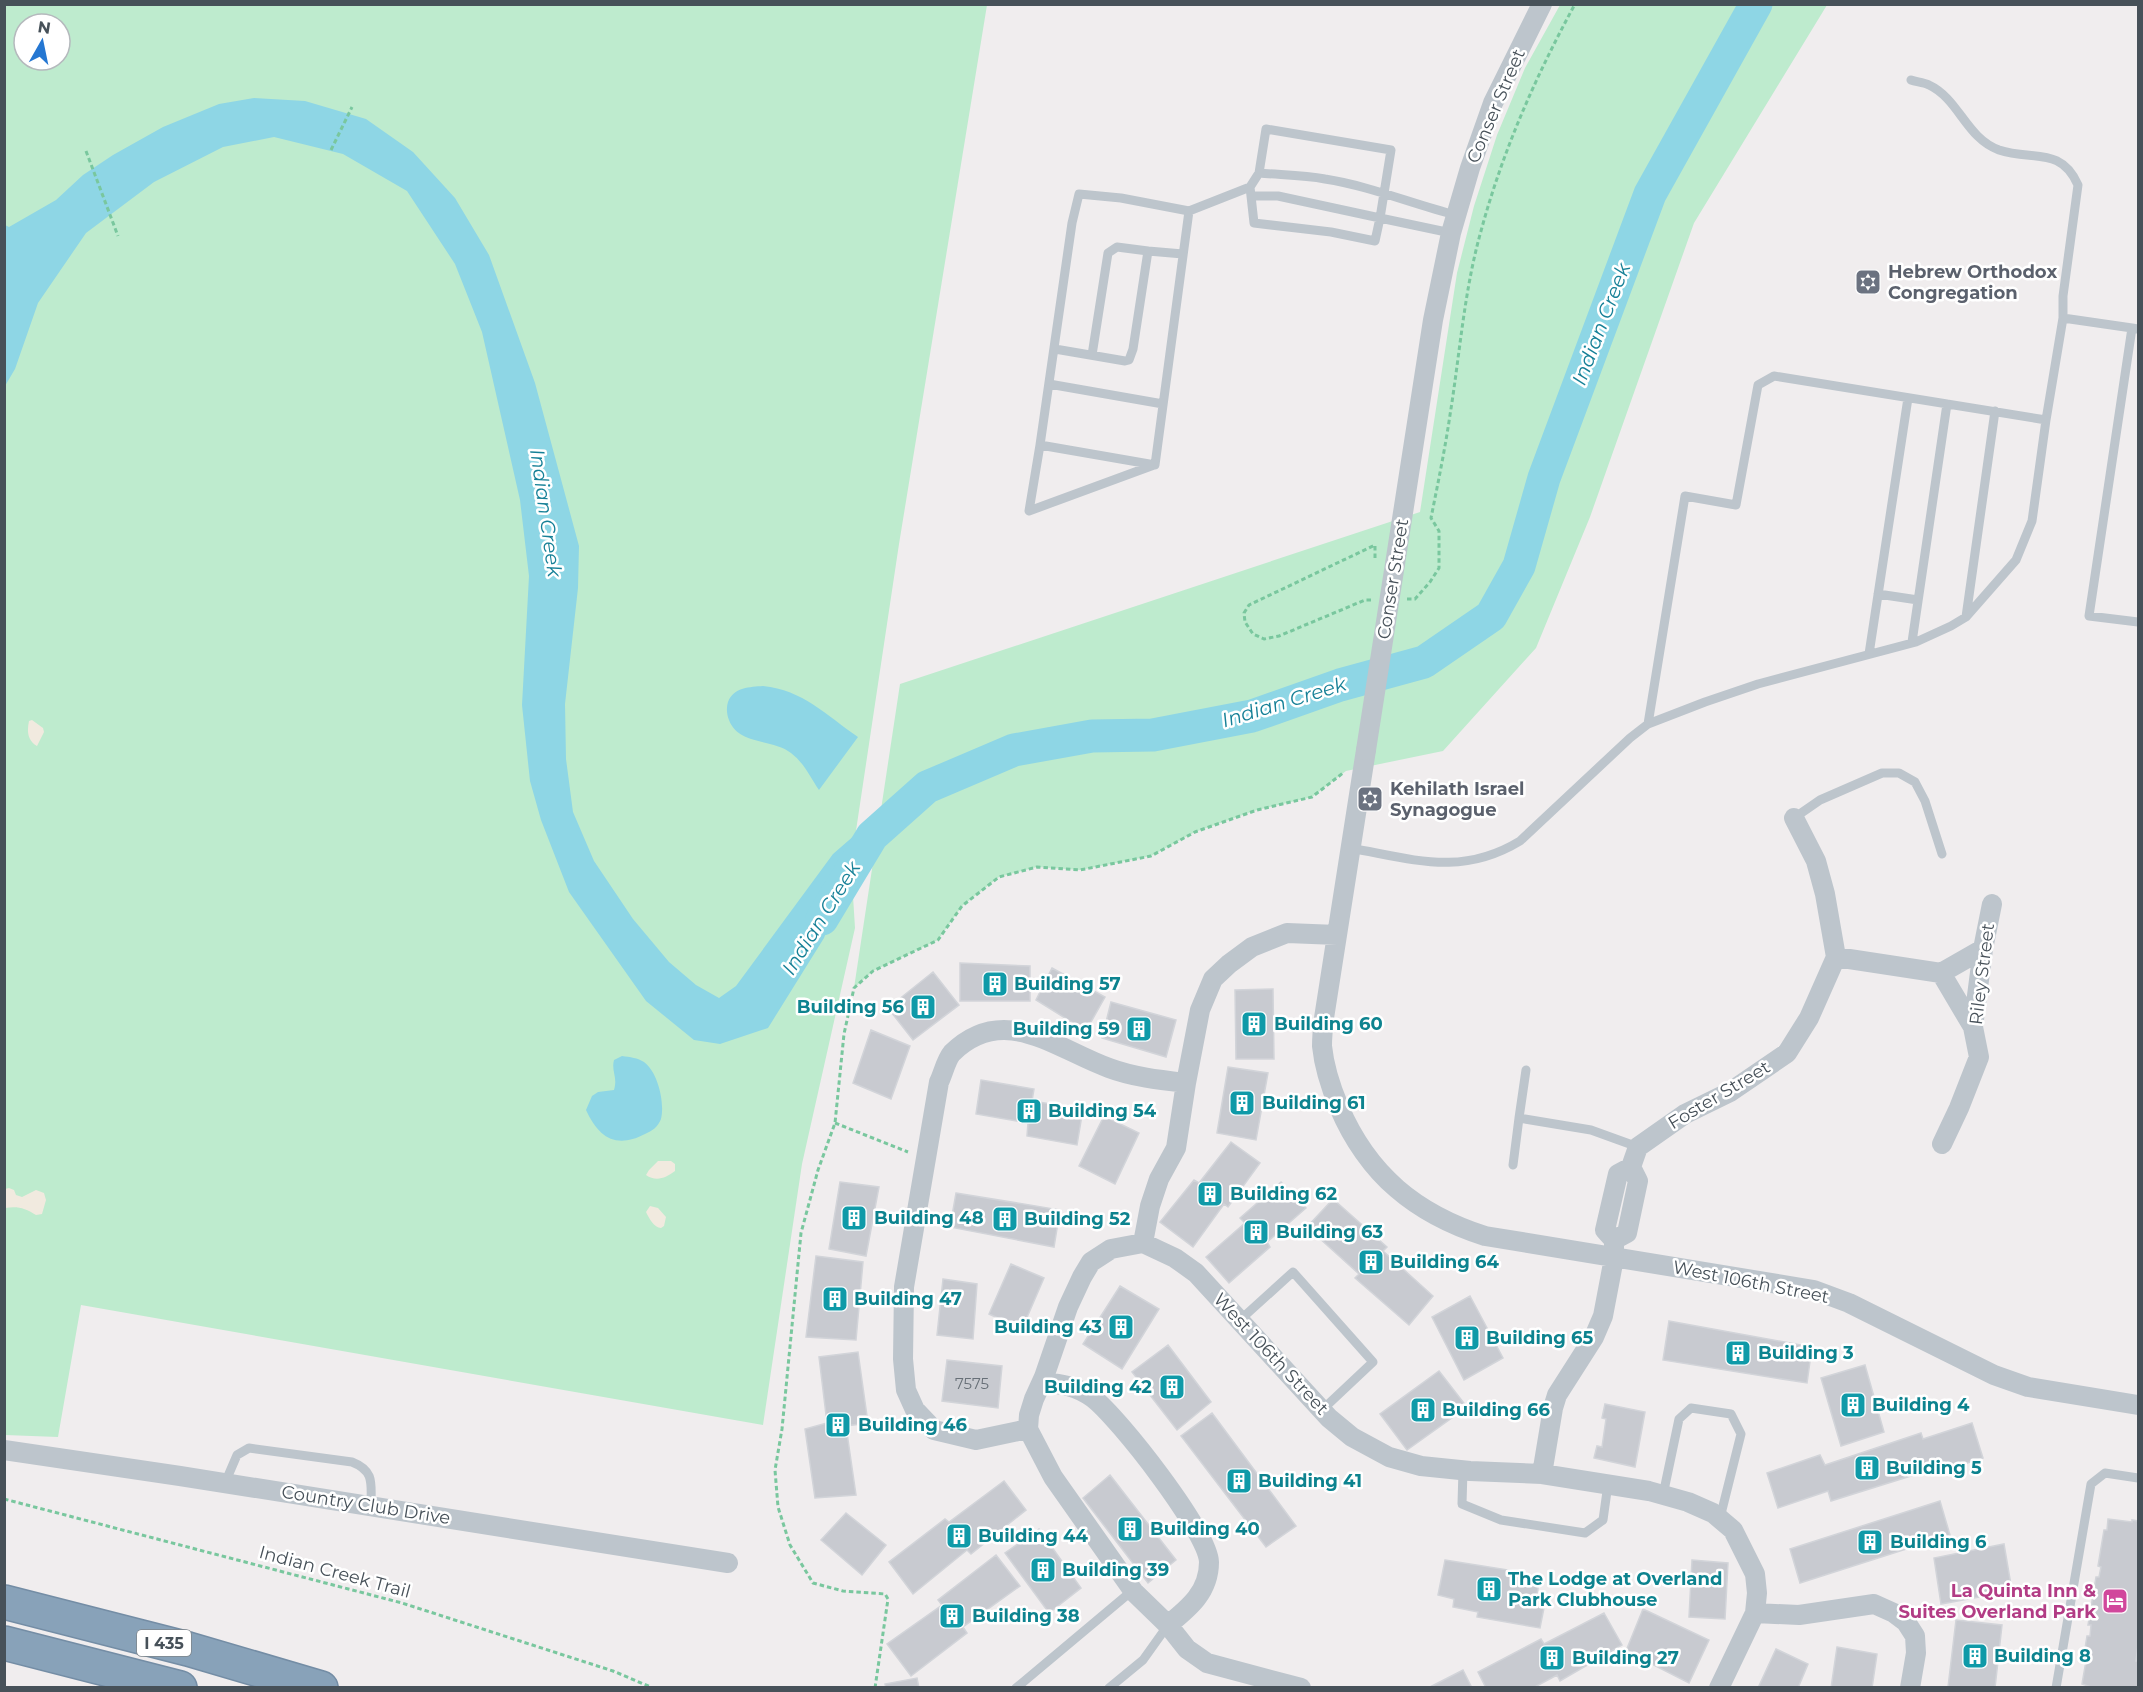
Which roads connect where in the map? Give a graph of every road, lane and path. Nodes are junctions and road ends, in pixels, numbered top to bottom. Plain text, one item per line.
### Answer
1 (1542, 4) edge
2 (1911, 80) dead end
3 (352, 107) dead end
4 (331, 150) dead end
5 (86, 151) dead end
6 (1259, 173) junction
7 (1250, 192) junction
8 (1385, 193) junction
9 (1189, 211) junction
10 (1380, 218) junction
11 (1454, 224) junction
12 (118, 236) dead end
13 (1148, 251) junction
14 (1183, 254) junction
15 (2062, 318) junction
16 (2135, 329) edge
17 (1055, 349) junction
18 (1092, 355) junction
19 (1049, 384) junction
20 (1908, 398) junction
21 (1163, 404) junction
22 (1947, 404) junction
23 (1995, 411) junction
24 (2046, 420) junction
25 (1040, 445) junction
26 (1155, 465) junction
27 (1375, 545) dead end
28 (1375, 561) dead end
29 (1878, 594) junction
30 (1918, 600) junction
31 (1966, 617) junction
32 (2139, 622) edge
33 (1912, 642) junction
34 (1869, 654) junction
35 (1648, 724) junction
36 (1794, 818) joint
37 (1350, 848) junction
38 (1942, 854) dead end
39 (1992, 904) dead end
40 (1337, 935) junction
41 (1983, 949) junction
42 (1836, 957) junction
43 (1941, 973) junction
44 (1973, 1027) junction
45 (1526, 1070) dead end
46 (1186, 1083) junction
47 (1520, 1118) junction
48 (835, 1123) dead end
49 (1942, 1144) dead end
50 (1638, 1147) junction
51 (925, 1159) junction
52 (1369, 1160) joint
53 (1512, 1165) dead end
54 (1143, 1243) junction
55 (1614, 1249) junction
56 (1239, 1320) junction
57 (1042, 1382) junction
58 (2139, 1405) edge
59 (1322, 1410) junction
60 (1028, 1429) junction
61 (4, 1450) edge
62 (1463, 1470) junction
63 (1542, 1474) junction
64 (2139, 1478) edge
65 (225, 1483) junction
66 (1608, 1484) junction
67 (1663, 1495) junction
68 (4, 1499) edge
69 (371, 1506) junction
70 (1719, 1518) junction
71 (728, 1563) dead end
72 (1133, 1590) junction
73 (4, 1602) edge
74 (1755, 1613) junction
75 (1168, 1625) junction
76 (4, 1643) edge
77 (180, 1688) edge
78 (321, 1688) edge
79 (653, 1688) edge
80 (1016, 1688) edge
81 (1109, 1688) edge
82 (1301, 1688) edge
83 (1719, 1688) edge
84 (1910, 1688) edge
85 (2056, 1688) edge

1 - 11 street, Conser Street
2 - 15 lane
3 - 4 path
5 - 12 path
6 - 7 lane
6 - 8 lane
6 - 8 lane
7 - 9 lane
7 - 10 lane
7 - 10 lane
8 - 10 lane
8 - 11 lane
9 - 14 lane
9 - 17 lane
10 - 11 lane
11 - 37 street, Conser Street, bridge
13 - 14 lane
13 - 18 lane
13 - 18 lane
14 - 21 lane
15 - 16 lane
15 - 24 lane
16 - 32 lane
17 - 18 lane
17 - 19 lane
19 - 21 lane
19 - 25 lane
20 - 22 lane
20 - 29 lane
20 - 35 lane
21 - 26 lane
22 - 23 lane
22 - 30 lane
23 - 24 lane
23 - 31 lane
24 - 31 lane
25 - 26 lane
25 - 26 lane
27 - 28 path
29 - 30 lane
29 - 34 lane
30 - 33 lane
31 - 33 lane
33 - 34 lane
34 - 35 lane
35 - 37 lane
36 - 38 lane
36 - 42 street
37 - 40 street, Conser Street
39 - 41 street, Riley Street
40 - 46 street
40 - 52 street, Conser Street
41 - 43 street
41 - 44 street, Riley Street
42 - 43 street
42 - 50 street, Foster Street
43 - 44 street
44 - 49 street, Riley Street
45 - 47 lane
46 - 51 street
46 - 54 street
47 - 50 lane
47 - 53 lane
48 - 51 path
50 - 55 street
51 - 60 street
52 - 55 street, West 106th Street
54 - 56 street, West 106th Street
54 - 57 street
55 - 58 street, West 106th Street
55 - 63 street
56 - 59 street, West 106th Street
56 - 59 lane
57 - 60 street
57 - 75 street
59 - 62 street, West 106th Street
60 - 72 street
61 - 65 street, Country Club Drive
62 - 63 street, West 106th Street
62 - 66 lane
63 - 66 street, West 106th Street
64 - 85 lane
65 - 69 street, Country Club Drive
65 - 69 lane
66 - 67 street, West 106th Street
67 - 70 street, West 106th Street
67 - 70 lane
68 - 79 path, Indian Creek Trail
69 - 71 street, Country Club Drive
70 - 74 street, West 106th Street
72 - 75 street
72 - 80 lane
73 - 78 highway, I 435
74 - 83 street, West 106th Street
74 - 84 street
75 - 81 lane
75 - 82 street
76 - 77 highway, I 435

